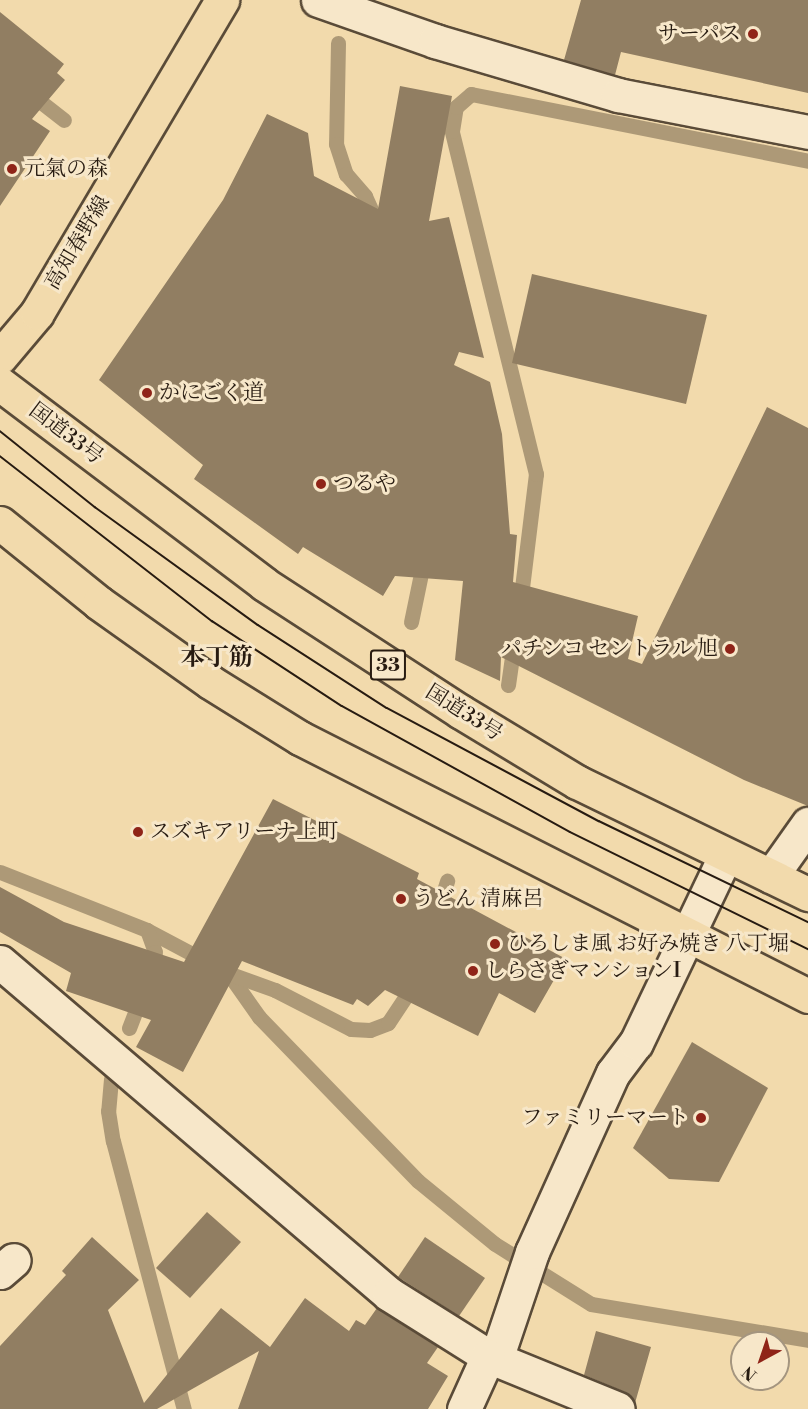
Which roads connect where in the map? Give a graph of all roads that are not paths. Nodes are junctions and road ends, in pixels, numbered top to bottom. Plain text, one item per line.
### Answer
1 (222, 0) edge
2 (318, 0) edge
3 (808, 132) edge
4 (0, 357) edge
5 (0, 384) edge
6 (0, 523) edge
7 (808, 824) edge
8 (725, 856) junction
9 (771, 876) junction
10 (808, 894) edge
11 (686, 938) junction
12 (0, 962) edge
13 (808, 996) edge
14 (492, 1358) junction
15 (464, 1409) edge
16 (618, 1409) edge

1 - 4 main road, 高知春野線
2 - 3 street
5 - 8 main road, 国道33号 / 33
6 - 11 main road
7 - 9 street
8 - 9 main road, 国道33号 / 33
8 - 11 street
9 - 10 main road, 国道33号 / 33
11 - 13 main road
11 - 14 street
12 - 14 street
14 - 15 street
14 - 16 street

